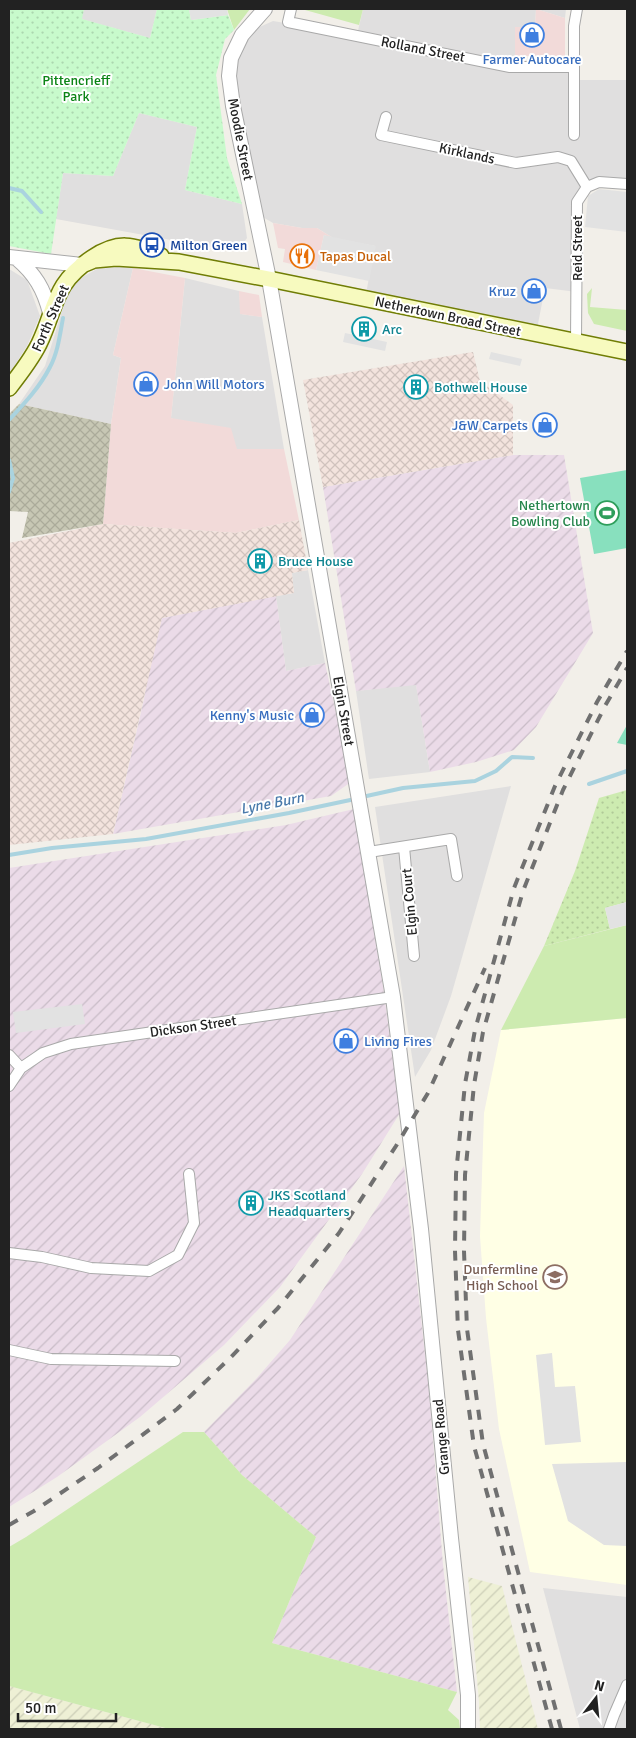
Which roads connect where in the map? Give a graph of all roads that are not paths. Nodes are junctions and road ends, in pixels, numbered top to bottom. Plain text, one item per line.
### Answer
1 (265, 9) edge
2 (291, 9) edge
3 (577, 9) edge
4 (573, 66) junction
5 (386, 117) dead end
6 (574, 134) dead end
7 (627, 184) edge
8 (587, 187) junction
9 (12, 257) edge
10 (78, 268) junction
11 (269, 278) junction
12 (50, 313) junction
13 (576, 342) junction
14 (627, 352) edge
15 (9, 388) edge
16 (404, 848) junction
17 (369, 852) junction
18 (457, 876) dead end
19 (414, 956) dead end
20 (393, 997) junction
21 (9, 1055) edge
22 (20, 1068) junction
23 (9, 1086) edge
24 (410, 1146) joint
25 (190, 1174) dead end
26 (9, 1253) edge
27 (9, 1350) edge
28 (175, 1361) dead end
29 (627, 1685) edge
30 (468, 1729) edge
31 (609, 1729) edge

1 - 11 street, Moodie Street
2 - 4 street, Rolland Street
3 - 4 street
4 - 6 street
5 - 8 street, Kirklands
7 - 8 street
8 - 13 street, Reid Street
9 - 10 street
9 - 12 street
10 - 11 main road, Nethertown Broad Street
10 - 12 main road, Forth Street
11 - 13 main road, Nethertown Broad Street
11 - 17 street, Elgin Street
12 - 15 main road, Forth Street
13 - 14 main road, Nethertown Broad Street
16 - 17 street
16 - 18 street
16 - 19 street, Elgin Court
17 - 20 street, Elgin Street
20 - 22 street, Dickson Street
20 - 24 street, Elgin Street
21 - 22 street
22 - 23 street, Dickson Street
24 - 30 street, Grange Road
25 - 26 street
27 - 28 street
29 - 31 street

